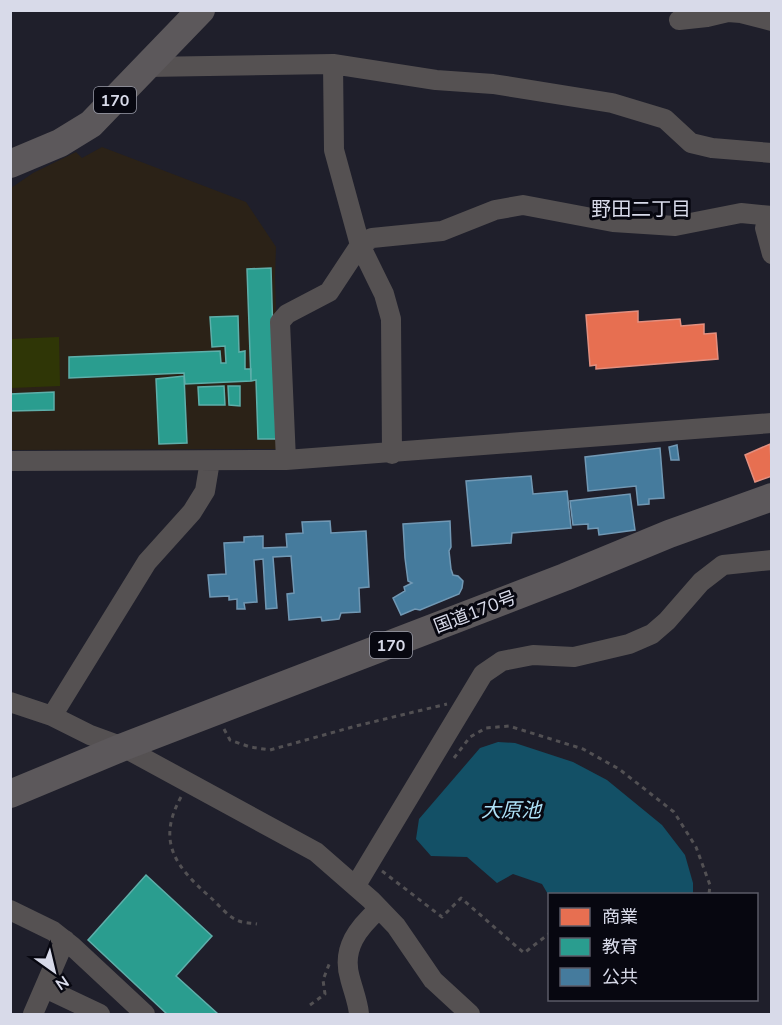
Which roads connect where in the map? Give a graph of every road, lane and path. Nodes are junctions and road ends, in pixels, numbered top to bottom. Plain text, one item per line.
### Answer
1 (201, 10) edge
2 (679, 20) dead end
3 (771, 21) edge
4 (333, 64) junction
5 (147, 67) junction
6 (771, 153) edge
7 (10, 164) edge
8 (771, 216) edge
9 (360, 245) junction
10 (771, 254) edge
11 (771, 423) edge
12 (392, 454) junction
13 (286, 460) junction
14 (10, 461) edge
15 (210, 461) junction
16 (771, 497) edge
17 (771, 515) edge
18 (771, 560) edge
19 (467, 699) junction
20 (10, 702) edge
21 (52, 716) junction
22 (222, 725) junction
23 (133, 753) junction
24 (450, 763) dead end
25 (189, 782) junction
26 (10, 794) edge
27 (10, 809) edge
28 (381, 871) dead end
29 (356, 885) junction
30 (709, 893) edge
31 (379, 909) junction
32 (10, 910) edge
33 (257, 924) dead end
34 (548, 934) edge
35 (65, 940) junction
36 (331, 960) dead end
37 (45, 988) junction
38 (310, 1005) dead end
39 (33, 1014) edge
40 (100, 1014) edge
41 (145, 1014) edge
42 (359, 1014) edge
43 (470, 1014) edge

1 - 5 highway, 170
2 - 3 street
4 - 5 street
4 - 6 street
4 - 9 street
5 - 7 highway, 170
8 - 9 street
8 - 10 street
9 - 12 street
9 - 13 street
11 - 12 street
12 - 13 street
13 - 15 street
14 - 15 street
15 - 21 street
16 - 23 highway, 国道170号 / 170
17 - 22 highway, 国道170号 / 170
18 - 19 street
19 - 22 path
19 - 29 street
20 - 21 street
21 - 23 street
22 - 23 highway, 国道170号 / 170
23 - 25 street
23 - 26 highway, 国道170号 / 170
23 - 27 highway, 国道170号 / 170
24 - 30 path
25 - 29 street
25 - 33 path
28 - 34 path
29 - 31 street
31 - 42 street
31 - 43 street
32 - 35 street
35 - 37 street
35 - 41 street
36 - 38 path
37 - 39 street
37 - 40 street

